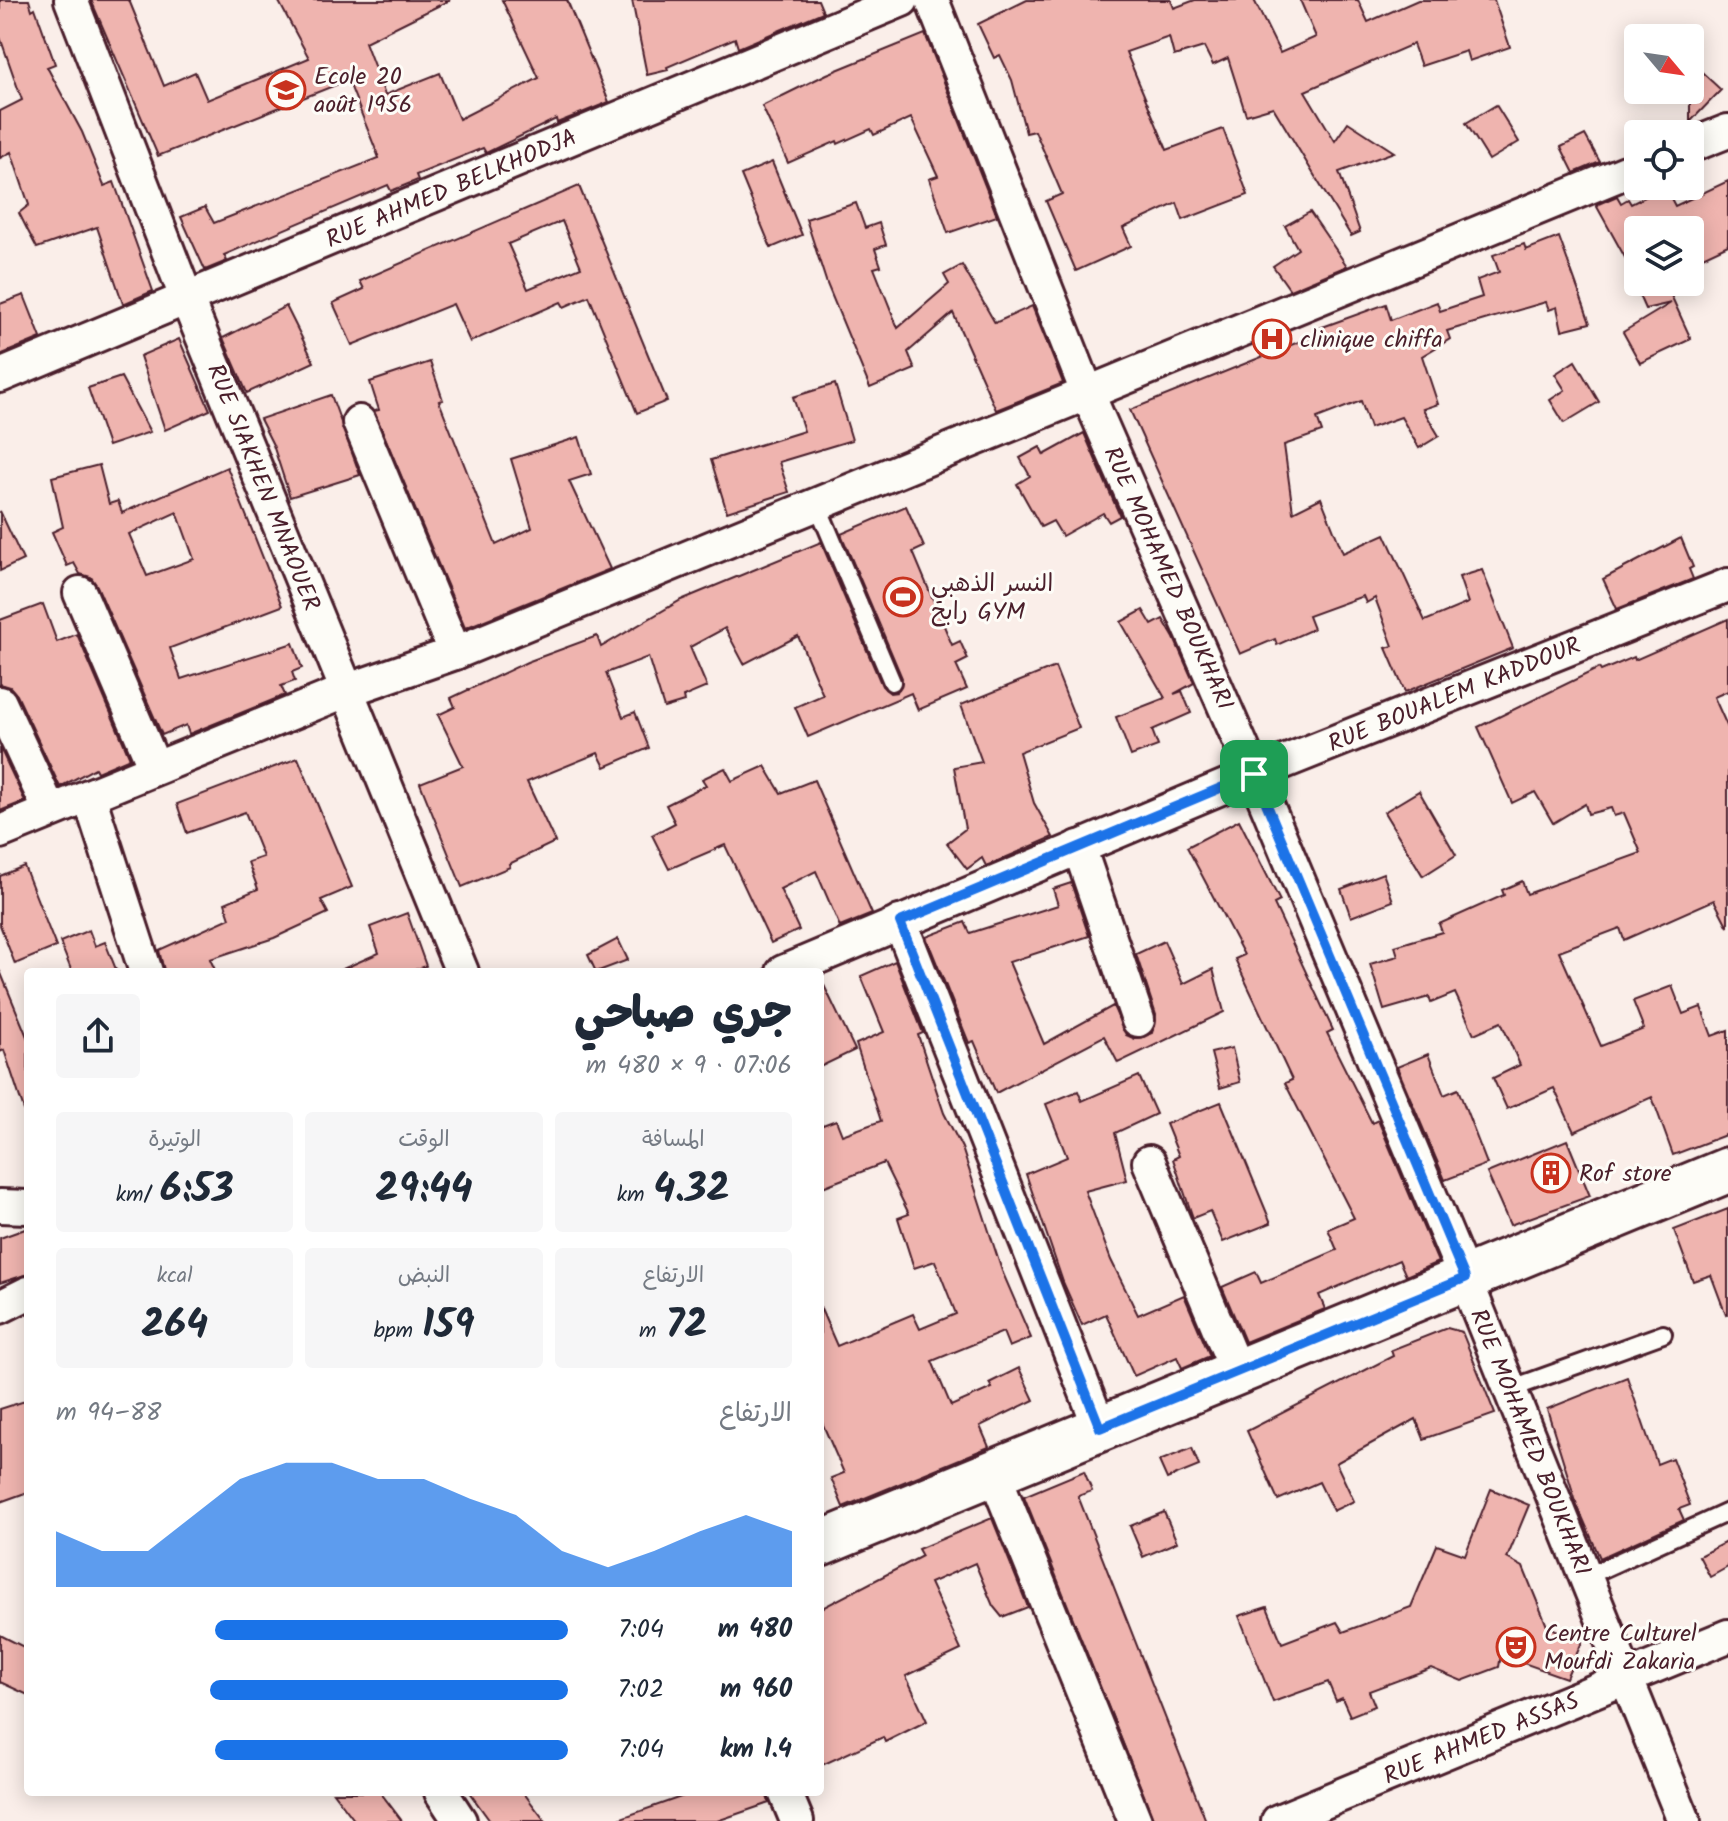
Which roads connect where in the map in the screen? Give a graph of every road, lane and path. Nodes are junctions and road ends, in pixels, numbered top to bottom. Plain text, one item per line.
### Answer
1 (71, 0) edge
2 (902, 0) edge
3 (932, 0) edge
4 (1728, 131) edge
5 (1704, 140) edge
6 (1624, 173) edge
7 (186, 297) junction
8 (0, 376) edge
9 (1087, 392) junction
10 (359, 422) dead end
11 (816, 502) junction
12 (1728, 585) edge
13 (80, 593) dead end
14 (455, 653) junction
15 (892, 682) dead end
16 (348, 690) junction
17 (0, 703) edge
18 (155, 768) junction
19 (1254, 774) junction
20 (89, 796) junction
21 (50, 811) junction
22 (0, 832) edge
23 (1079, 847) junction
24 (900, 922) junction
25 (145, 968) edge
26 (460, 968) edge
27 (792, 968) edge
28 (1138, 1020) dead end
29 (1149, 1162) dead end
30 (1728, 1170) edge
31 (0, 1206) edge
32 (24, 1207) edge
33 (1465, 1278) junction
34 (24, 1295) edge
35 (0, 1307) edge
36 (1663, 1334) dead end
37 (1237, 1372) junction
38 (1510, 1389) junction
39 (1100, 1428) junction
40 (994, 1473) junction
41 (1728, 1512) edge
42 (824, 1542) edge
43 (1585, 1577) junction
44 (1728, 1636) edge
45 (1626, 1679) junction
46 (444, 1796) edge
47 (787, 1796) edge
48 (460, 1821) edge
49 (797, 1821) edge
50 (1135, 1821) edge
51 (1278, 1821) edge
52 (1684, 1821) edge

1 - 7 street, RUE SIAKHEN MNAOUER
2 - 7 street, RUE AHMED BELKHODJA
3 - 9 street, RUE MOHAMED BOUKHARI
4 - 5 street
6 - 9 street
7 - 8 street, RUE AHMED BELKHODJA
7 - 16 street, RUE SIAKHEN MNAOUER
9 - 11 street
9 - 19 street, RUE MOHAMED BOUKHARI
10 - 14 street
11 - 14 street
11 - 15 lane
12 - 19 street, RUE BOUALEM KADDOUR
13 - 18 street
14 - 16 street
16 - 18 street
16 - 26 street, RUE SIAKHEN MNAOUER
17 - 21 street
18 - 20 street
19 - 23 street, RUE BOUALEM KADDOUR
19 - 33 street, RUE MOHAMED BOUKHARI
20 - 21 street
20 - 25 street
21 - 22 street
23 - 24 street, RUE BOUALEM KADDOUR
23 - 28 street
24 - 27 street, RUE BOUALEM KADDOUR
24 - 39 street
29 - 37 street
30 - 33 street
31 - 32 street
33 - 37 street
33 - 38 street, RUE MOHAMED BOUKHARI
34 - 35 street
36 - 38 lane
37 - 39 street
38 - 43 street, RUE MOHAMED BOUKHARI
39 - 40 street
40 - 42 street
40 - 50 street
41 - 43 lane
43 - 45 street, RUE MOHAMED BOUKHARI
44 - 45 street, RUE AHMED ASSAS
45 - 51 street, RUE AHMED ASSAS
45 - 52 street, RUE MOHAMED BOUKHARI
46 - 48 street
47 - 49 street

